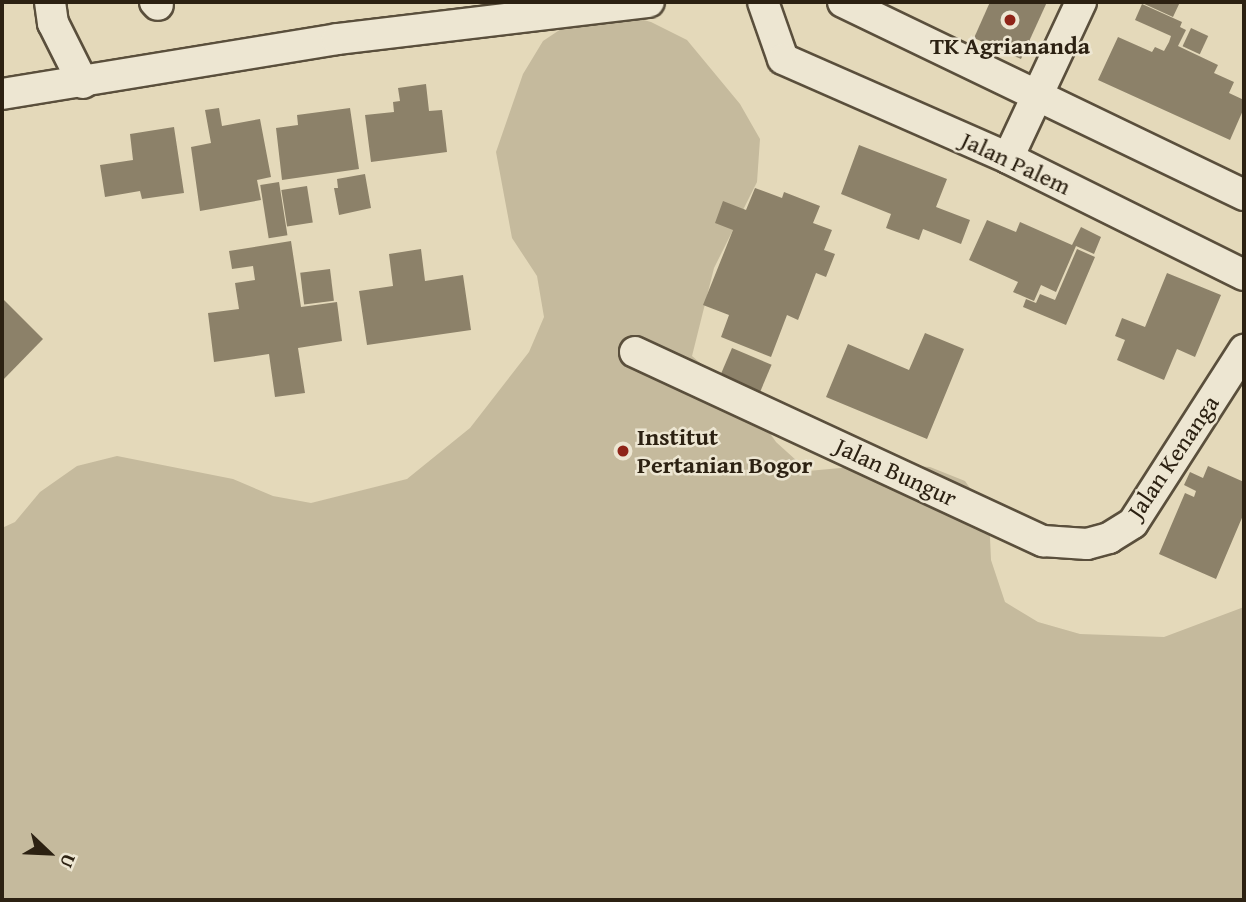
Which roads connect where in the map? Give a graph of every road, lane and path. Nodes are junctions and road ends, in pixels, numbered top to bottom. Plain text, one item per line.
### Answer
1 (50, 2) edge
2 (649, 2) edge
3 (763, 2) edge
4 (843, 2) edge
5 (1081, 2) edge
6 (581, 5) edge
7 (531, 8) edge
8 (83, 82) junction
9 (1035, 92) junction
10 (2, 94) edge
11 (1008, 158) junction
12 (1244, 195) edge
13 (1244, 275) edge
14 (1244, 350) edge
15 (635, 352) dead end
16 (1043, 541) joint

1 - 8 lane
2 - 6 lane
3 - 11 lane, Jalan Palem
4 - 9 lane
5 - 9 lane
6 - 7 lane
7 - 8 lane
8 - 10 lane
9 - 11 lane
9 - 12 lane
11 - 13 lane, Jalan Palem
14 - 16 lane, Jalan Kenanga
15 - 16 lane, Jalan Bungur

